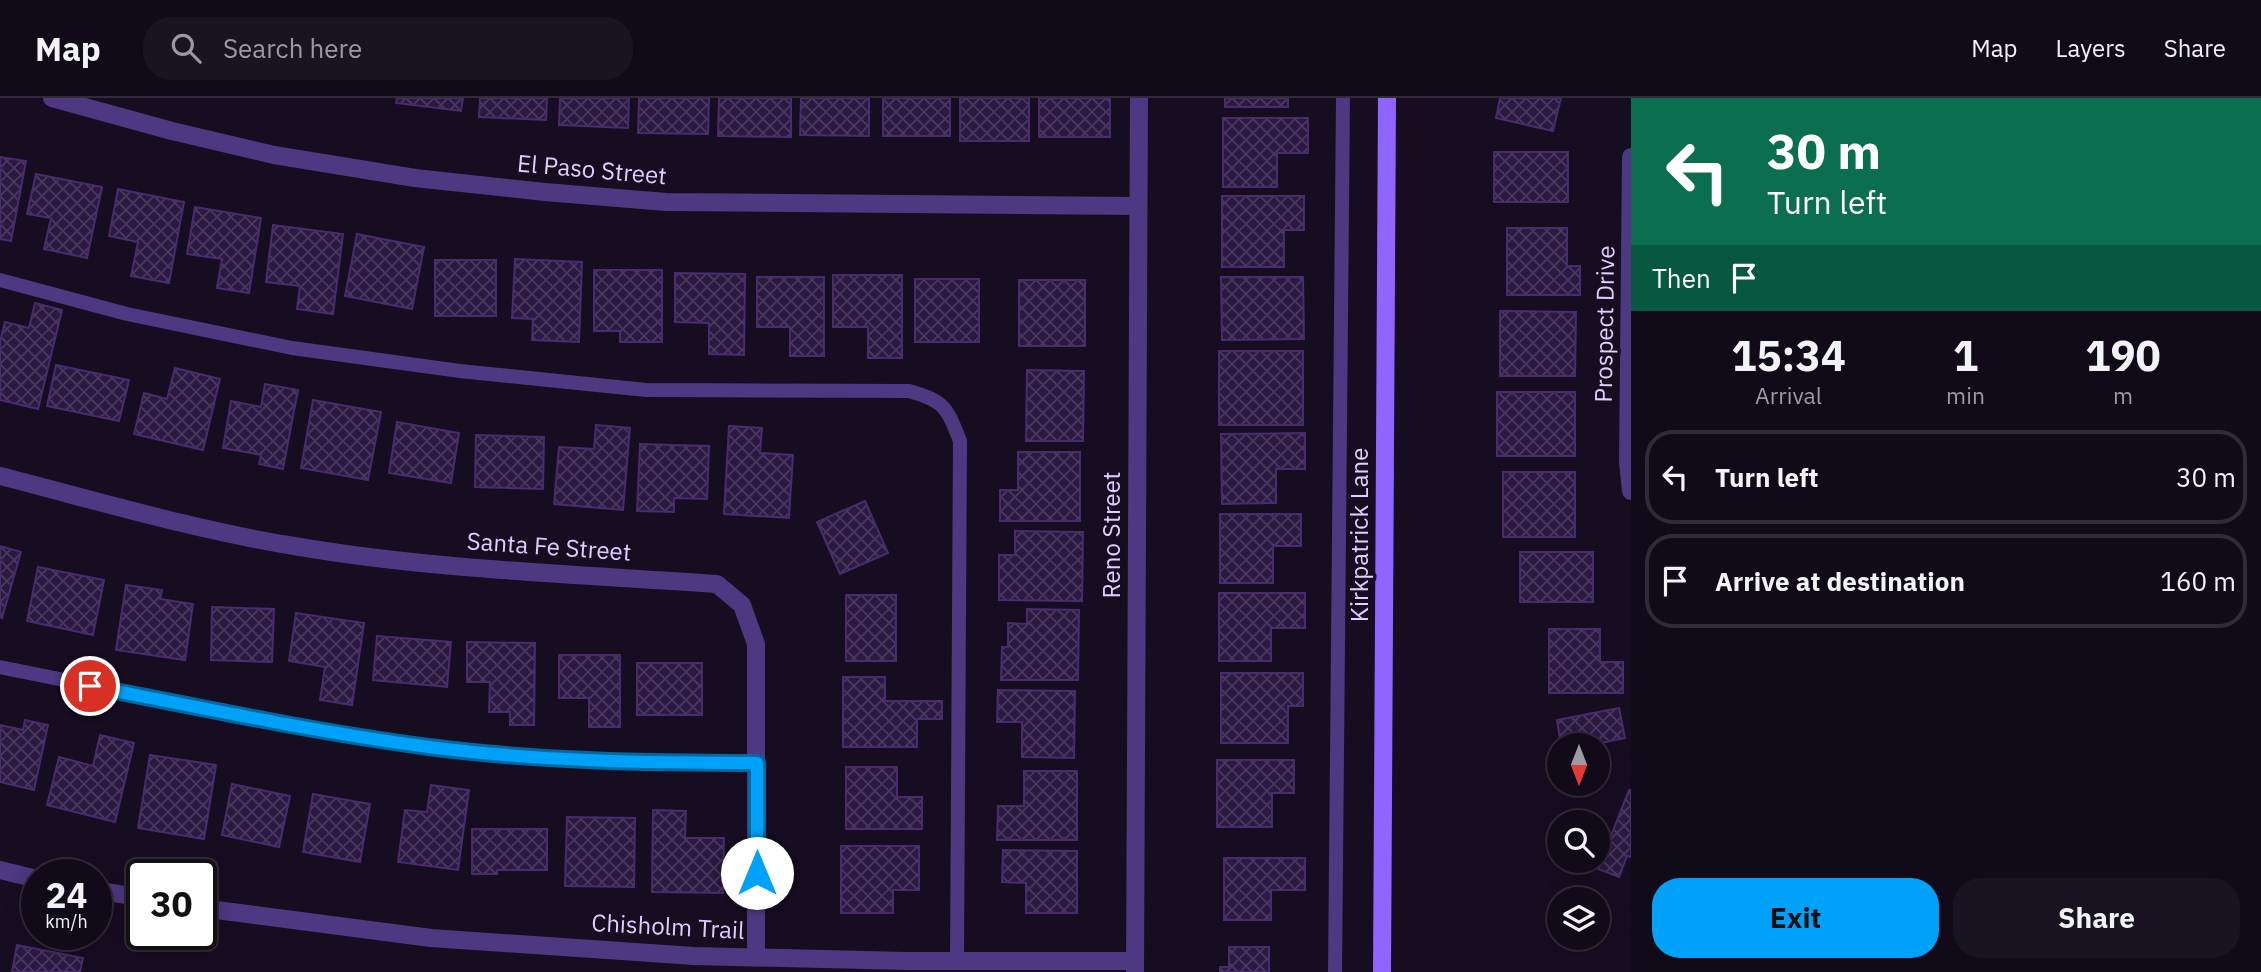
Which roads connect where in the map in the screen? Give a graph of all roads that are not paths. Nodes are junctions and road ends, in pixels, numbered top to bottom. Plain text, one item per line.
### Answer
1 (52, 98) edge
2 (1139, 98) edge
3 (1343, 98) edge
4 (1387, 98) edge
5 (1631, 156) edge
6 (1138, 206) junction
7 (0, 280) edge
8 (0, 476) edge
9 (1631, 491) edge
10 (0, 667) edge
11 (757, 763) junction
12 (0, 870) edge
13 (21, 875) edge
14 (217, 910) edge
15 (757, 956) junction
16 (957, 961) junction
17 (1135, 966) edge
18 (1335, 972) edge
19 (1382, 972) edge

1 - 6 street, El Paso Street
2 - 6 street, Reno Street
3 - 18 lane
4 - 19 street, Kirkpatrick Lane
5 - 9 street, Prospect Drive
6 - 17 street, Reno Street
7 - 16 lane
8 - 11 street, Santa Fe Street
10 - 11 lane
11 - 15 street, Santa Fe Street
12 - 13 street
14 - 15 street, Chisholm Trail
15 - 16 street, Chisholm Trail
16 - 17 street, Chisholm Trail

